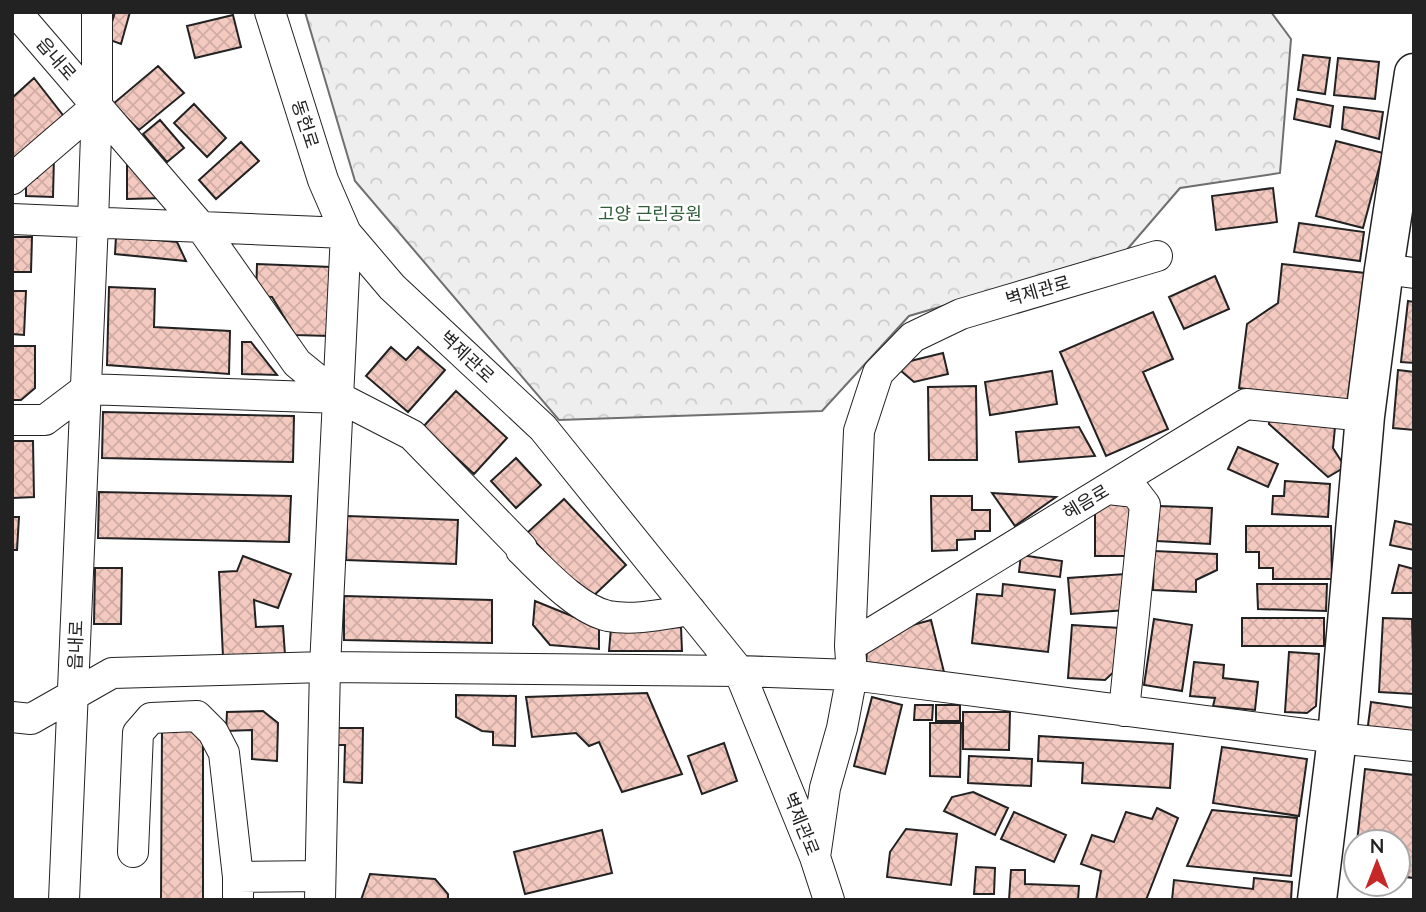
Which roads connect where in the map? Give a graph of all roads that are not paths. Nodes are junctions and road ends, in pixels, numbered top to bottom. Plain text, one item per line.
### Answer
1 (16, 12) edge
2 (96, 12) edge
3 (270, 12) edge
4 (1414, 73) edge
5 (97, 106) junction
6 (12, 179) edge
7 (12, 219) edge
8 (93, 222) junction
9 (201, 227) junction
10 (346, 233) junction
11 (1157, 256) dead end
12 (1399, 271) edge
13 (86, 389) junction
14 (340, 398) junction
15 (1365, 415) junction
16 (12, 420) edge
17 (1108, 489) junction
18 (690, 610) junction
19 (850, 646) junction
20 (325, 667) junction
21 (739, 671) junction
22 (852, 675) junction
23 (74, 696) junction
24 (1124, 711) junction
25 (12, 717) edge
26 (1337, 738) junction
27 (1414, 746) edge
28 (133, 852) dead end
29 (815, 858) junction
30 (238, 888) edge
31 (320, 888) edge
32 (64, 900) edge
33 (829, 900) edge
34 (1317, 900) edge

1 - 5 street, 읍내로
2 - 5 street, 읍내로
3 - 10 street, 동헌로
4 - 12 main road
5 - 6 street
5 - 8 street, 읍내로
5 - 9 street
7 - 8 street
8 - 9 street
8 - 13 street, 읍내로
9 - 10 street
9 - 14 street
10 - 14 street
10 - 18 street, 벽제관로
11 - 19 street, 벽제관로
12 - 15 main road
13 - 14 street
13 - 16 street
13 - 23 street, 읍내로
14 - 18 street
14 - 20 street
15 - 17 street, 혜음로
15 - 26 main road
17 - 19 street, 혜음로
17 - 24 street
18 - 21 street, 벽제관로
19 - 22 street
20 - 21 street
20 - 23 street
20 - 31 street
21 - 22 street
21 - 29 street, 벽제관로
22 - 24 street
22 - 29 street
23 - 25 street
23 - 32 street, 읍내로
24 - 26 street
26 - 27 street
26 - 34 main road
28 - 30 street
29 - 33 street, 벽제관로
30 - 31 street

